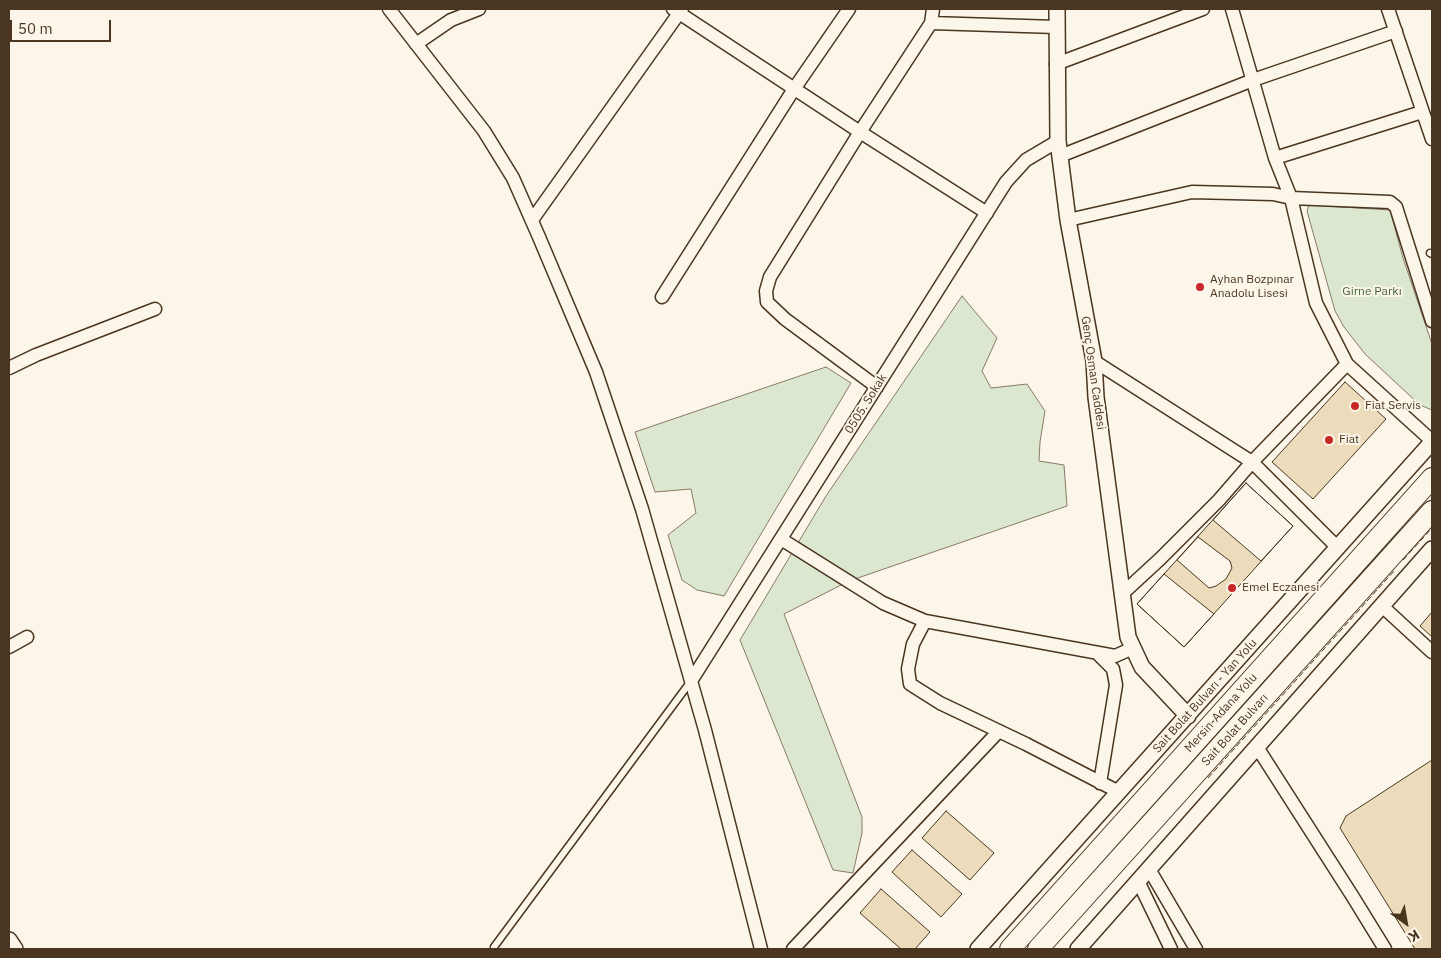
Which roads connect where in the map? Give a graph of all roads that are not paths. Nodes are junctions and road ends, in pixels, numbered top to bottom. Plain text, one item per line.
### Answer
1 (389, 9) edge
2 (479, 9) edge
3 (849, 9) edge
4 (933, 9) edge
5 (1057, 9) edge
6 (1203, 9) edge
7 (1232, 9) edge
8 (1388, 9) edge
9 (678, 10) edge
10 (931, 23) junction
11 (1056, 27) junction
12 (1396, 31) junction
13 (416, 44) junction
14 (1056, 64) junction
15 (1253, 80) junction
16 (794, 89) junction
17 (1422, 112) junction
18 (860, 132) junction
19 (1432, 140) edge
20 (1059, 149) junction
21 (1275, 158) junction
22 (1291, 198) junction
23 (987, 213) junction
24 (532, 220) junction
25 (1068, 220) junction
26 (662, 297) dead end
27 (155, 308) dead end
28 (1432, 321) edge
29 (1094, 360) junction
30 (1347, 364) junction
31 (9, 368) edge
32 (877, 387) junction
33 (1432, 442) edge
34 (1252, 462) junction
35 (1432, 478) edge
36 (1432, 511) edge
37 (781, 539) junction
38 (1338, 548) junction
39 (1432, 549) edge
40 (1122, 594) junction
41 (1382, 606) junction
42 (925, 621) junction
43 (27, 638) dead end
44 (9, 647) edge
45 (1133, 648) junction
46 (1432, 652) edge
47 (1097, 653) junction
48 (691, 681) junction
49 (1188, 716) junction
50 (999, 731) junction
51 (1257, 747) junction
52 (1100, 783) junction
53 (1119, 792) junction
54 (1149, 869) junction
55 (1138, 881) junction
56 (9, 940) edge
57 (494, 947) dead end
58 (1082, 947) edge
59 (15, 949) edge
60 (761, 949) edge
61 (793, 949) edge
62 (978, 949) edge
63 (1010, 949) edge
64 (1038, 949) edge
65 (1171, 949) edge
66 (1196, 949) edge
67 (1385, 949) edge

1 - 13 street
2 - 13 street
3 - 16 street
4 - 10 street
5 - 11 street, Genç Osman Caddesi
6 - 14 street
7 - 15 street
8 - 12 street
9 - 16 street
9 - 24 street
10 - 11 street
10 - 18 street
11 - 14 street, Genç Osman Caddesi
12 - 15 street, 0505. Sokak
12 - 17 street
13 - 24 street
14 - 20 street, Genç Osman Caddesi
15 - 20 street, 0505. Sokak
15 - 21 street
16 - 18 street
16 - 26 street
17 - 19 street
17 - 21 street
18 - 23 street
18 - 32 street
20 - 23 street, 0505. Sokak
20 - 25 street, Genç Osman Caddesi
21 - 22 street
22 - 25 street
22 - 28 street
22 - 30 street
23 - 32 street, 0505. Sokak
24 - 48 street
25 - 29 street, Genç Osman Caddesi
27 - 31 street
29 - 34 street
29 - 40 street, Genç Osman Caddesi
30 - 33 street
30 - 34 street
32 - 37 street, 0505. Sokak
33 - 38 street, Sait Bolat Bulvarı - Yan Yolu
34 - 38 street
34 - 40 street
35 - 63 highway, Mersin-Adana Yolu
36 - 64 highway, Sait Bolat Bulvarı
37 - 42 street
37 - 48 street, 0505. Sokak
38 - 49 street, Sait Bolat Bulvarı - Yan Yolu
39 - 41 street
40 - 45 street, Genç Osman Caddesi
41 - 46 street
41 - 51 street
42 - 47 street
42 - 50 street
43 - 44 street
45 - 47 street
45 - 49 street, Genç Osman Caddesi
47 - 52 street
48 - 57 lane
48 - 60 street
49 - 53 street, Sait Bolat Bulvarı - Yan Yolu
50 - 52 street
50 - 61 street
51 - 54 street
51 - 67 street
52 - 53 street
53 - 62 street, Sait Bolat Bulvarı - Yan Yolu
54 - 55 street
54 - 66 street
55 - 58 street
55 - 65 street
56 - 59 street

